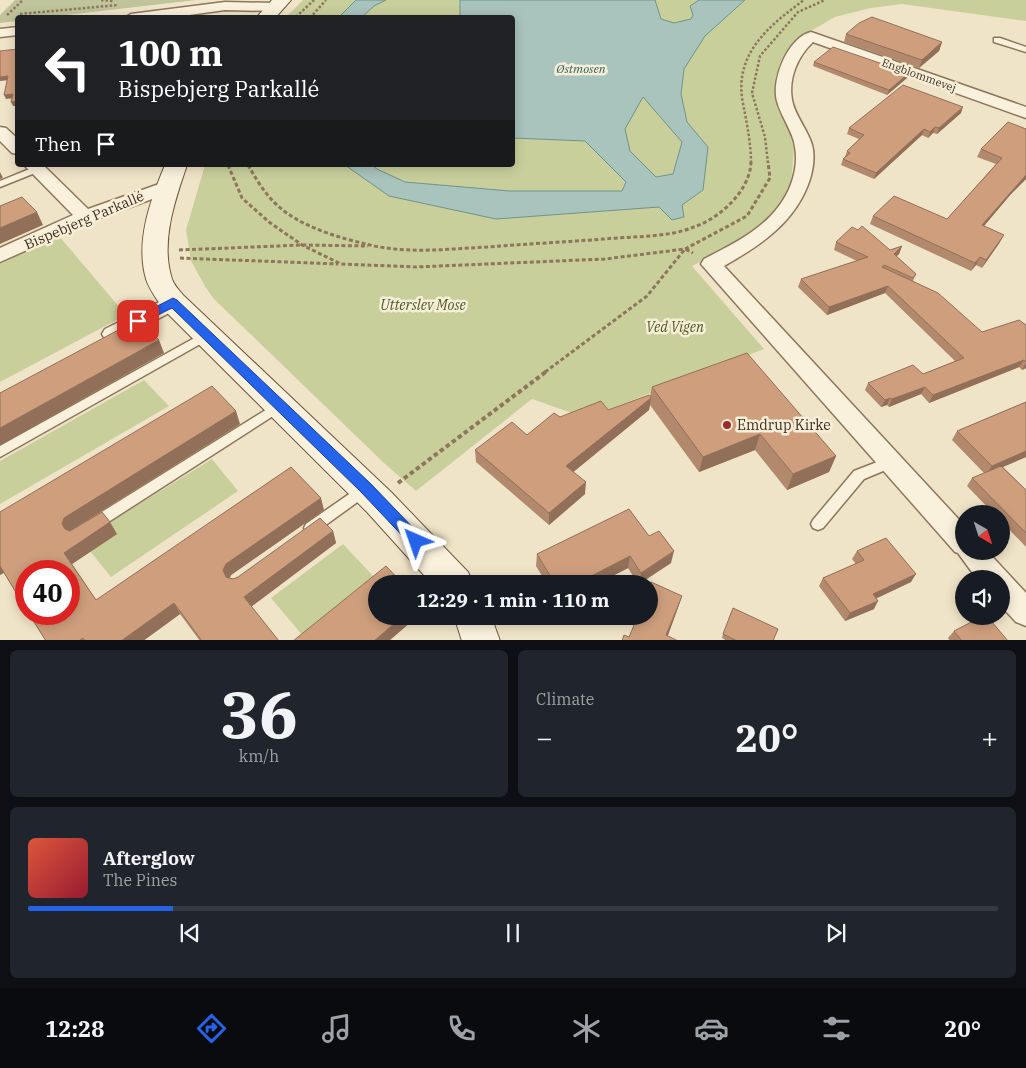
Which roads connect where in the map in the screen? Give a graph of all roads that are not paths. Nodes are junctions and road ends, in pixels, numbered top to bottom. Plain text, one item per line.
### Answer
1 (274, 8) edge
2 (154, 15) edge
3 (15, 31) edge
4 (0, 33) edge
5 (997, 40) dead end
6 (1026, 50) edge
7 (1026, 113) edge
8 (0, 132) edge
9 (15, 146) edge
10 (35, 167) edge
11 (172, 176) edge
12 (0, 184) edge
13 (85, 217) junction
14 (0, 256) edge
15 (173, 302) junction
16 (207, 335) junction
17 (95, 344) edge
18 (280, 406) junction
19 (0, 452) edge
20 (890, 462) junction
21 (372, 495) junction
22 (818, 524) dead end
23 (86, 529) edge
24 (955, 534) edge
25 (301, 535) edge
26 (978, 560) edge
27 (987, 570) edge
28 (447, 575) edge
29 (1010, 596) edge
30 (1026, 613) edge
31 (476, 625) edge
32 (482, 640) edge

1 - 2 street
3 - 4 street
5 - 6 lane
7 - 20 street, Engblommevej
8 - 9 street
10 - 12 lane
10 - 13 street
11 - 13 street, Bispebjerg Parkallé
11 - 15 street
13 - 14 street, Bispebjerg Parkallé
15 - 16 street
15 - 17 street
16 - 18 street
16 - 19 lane
18 - 21 street
18 - 23 lane
20 - 22 lane
20 - 24 street
21 - 25 lane
21 - 28 street
26 - 27 street
29 - 30 street
31 - 32 street

